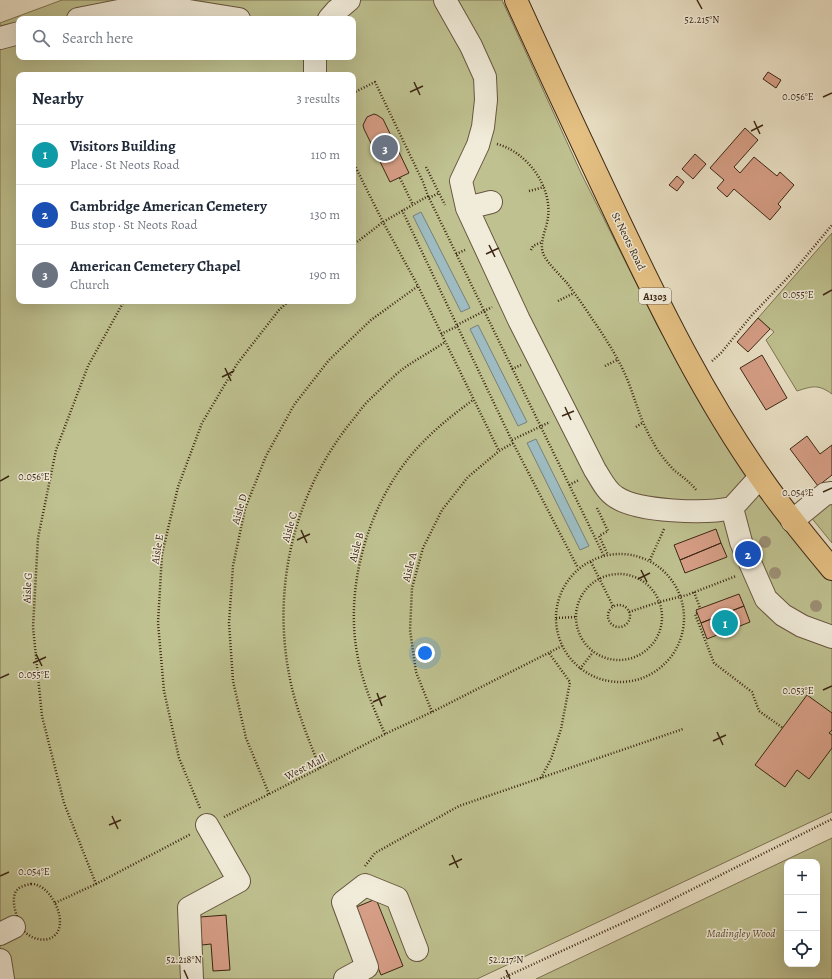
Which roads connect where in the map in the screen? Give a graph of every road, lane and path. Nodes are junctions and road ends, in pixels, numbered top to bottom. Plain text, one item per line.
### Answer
1 (349, 0) edge
2 (445, 0) edge
3 (516, 0) edge
4 (95, 16) edge
5 (220, 16) edge
6 (331, 16) edge
7 (16, 34) edge
8 (0, 38) edge
9 (315, 60) edge
10 (315, 72) edge
11 (356, 92) edge
12 (478, 145) junction
13 (356, 168) edge
14 (400, 178) dead end
15 (544, 187) junction
16 (529, 191) dead end
17 (439, 193) dead end
18 (428, 197) junction
19 (491, 202) dead end
20 (413, 204) junction
21 (467, 208) junction
22 (402, 210) junction
23 (382, 222) junction
24 (832, 225) edge
25 (543, 242) junction
26 (356, 243) edge
27 (531, 250) dead end
28 (461, 252) dead end
29 (456, 254) junction
30 (418, 286) junction
31 (574, 293) junction
32 (558, 301) dead end
33 (122, 304) edge
34 (286, 304) edge
35 (490, 308) dead end
36 (484, 311) junction
37 (457, 326) junction
38 (441, 334) junction
39 (445, 342) junction
40 (618, 360) junction
41 (713, 360) dead end
42 (518, 366) dead end
43 (605, 366) dead end
44 (512, 369) junction
45 (473, 400) junction
46 (547, 423) dead end
47 (642, 423) junction
48 (540, 426) junction
49 (636, 427) dead end
50 (513, 441) junction
51 (499, 451) junction
52 (760, 477) junction
53 (576, 481) dead end
54 (569, 485) junction
55 (832, 493) edge
56 (732, 508) junction
57 (673, 510) junction
58 (703, 510) junction
59 (792, 521) junction
60 (604, 556) junction
61 (650, 560) junction
62 (591, 562) junction
63 (578, 568) junction
64 (753, 569) junction
65 (832, 569) edge
66 (600, 578) junction
67 (694, 592) junction
68 (681, 597) junction
69 (660, 602) junction
70 (613, 606) junction
71 (700, 608) dead end
72 (629, 612) junction
73 (697, 613) dead end
74 (576, 617) junction
75 (556, 618) junction
76 (832, 637) edge
77 (562, 646) junction
78 (593, 652) junction
79 (549, 653) junction
80 (580, 669) junction
81 (432, 712) junction
82 (783, 728) dead end
83 (683, 729) dead end
84 (385, 734) junction
85 (320, 768) junction
86 (541, 778) junction
87 (269, 794) junction
88 (832, 819) edge
89 (207, 825) junction
90 (96, 884) junction
91 (365, 885) junction
92 (55, 903) junction
93 (13, 926) edge
94 (417, 950) dead end
95 (0, 960) edge
96 (3, 979) edge
97 (192, 979) edge
98 (345, 979) edge
99 (501, 979) edge

1 - 6 lane
2 - 12 lane
3 - 52 highway, St Neots Road / A1303
4 - 5 lane
7 - 8 lane
9 - 10 lane
11 - 18 path
12 - 15 path
12 - 21 lane
13 - 23 path
14 - 20 path
15 - 16 path
15 - 25 path
17 - 18 path
18 - 20 path
18 - 29 path
19 - 21 lane
20 - 22 path
21 - 57 lane
22 - 23 path
22 - 37 path
23 - 26 path
23 - 30 path
24 - 41 path
25 - 27 path
25 - 31 path
28 - 29 path
29 - 36 path
30 - 38 path
30 - 87 path, Aisle D
31 - 32 path
31 - 40 path
33 - 90 path, Aisle G
34 - 89 path, Aisle E
35 - 36 path
36 - 37 path
36 - 44 path
37 - 38 path
37 - 50 path
38 - 39 path
39 - 45 path
39 - 85 path, Aisle C
40 - 43 path
40 - 47 path
42 - 44 path
44 - 48 path
45 - 51 path
45 - 84 path, Aisle B
46 - 48 path, Aisle A
47 - 49 path
47 - 58 path
48 - 50 path, Aisle A
48 - 54 path
50 - 51 path, Aisle A
50 - 63 path
51 - 81 path, Aisle A
52 - 56 lane
52 - 59 highway, St Neots Road / A1303
53 - 54 path
54 - 60 path
55 - 59 lane
56 - 58 lane
56 - 64 lane
57 - 58 lane
57 - 61 path
59 - 65 highway, St Neots Road / A1303
60 - 61 path
60 - 62 path
61 - 68 path
62 - 63 path
62 - 66 path
63 - 75 path
64 - 67 path
64 - 76 lane
66 - 69 path
66 - 70 path
66 - 74 path
67 - 68 path
67 - 71 path
68 - 69 path
68 - 80 path
69 - 72 path
69 - 78 path
70 - 72 path
70 - 72 path
73 - 82 path
74 - 75 path
74 - 78 path
75 - 77 path
77 - 79 path, West Mall
77 - 80 path
78 - 80 path
79 - 81 path, West Mall
79 - 86 path
81 - 84 path, West Mall
83 - 86 path
84 - 85 path, West Mall
85 - 87 path, West Mall
86 - 91 path
87 - 89 path, West Mall
88 - 99 path
89 - 90 path, West Mall
89 - 97 lane
90 - 92 path, West Mall
91 - 94 lane
91 - 98 lane
92 - 93 path
92 - 93 path
95 - 96 lane

